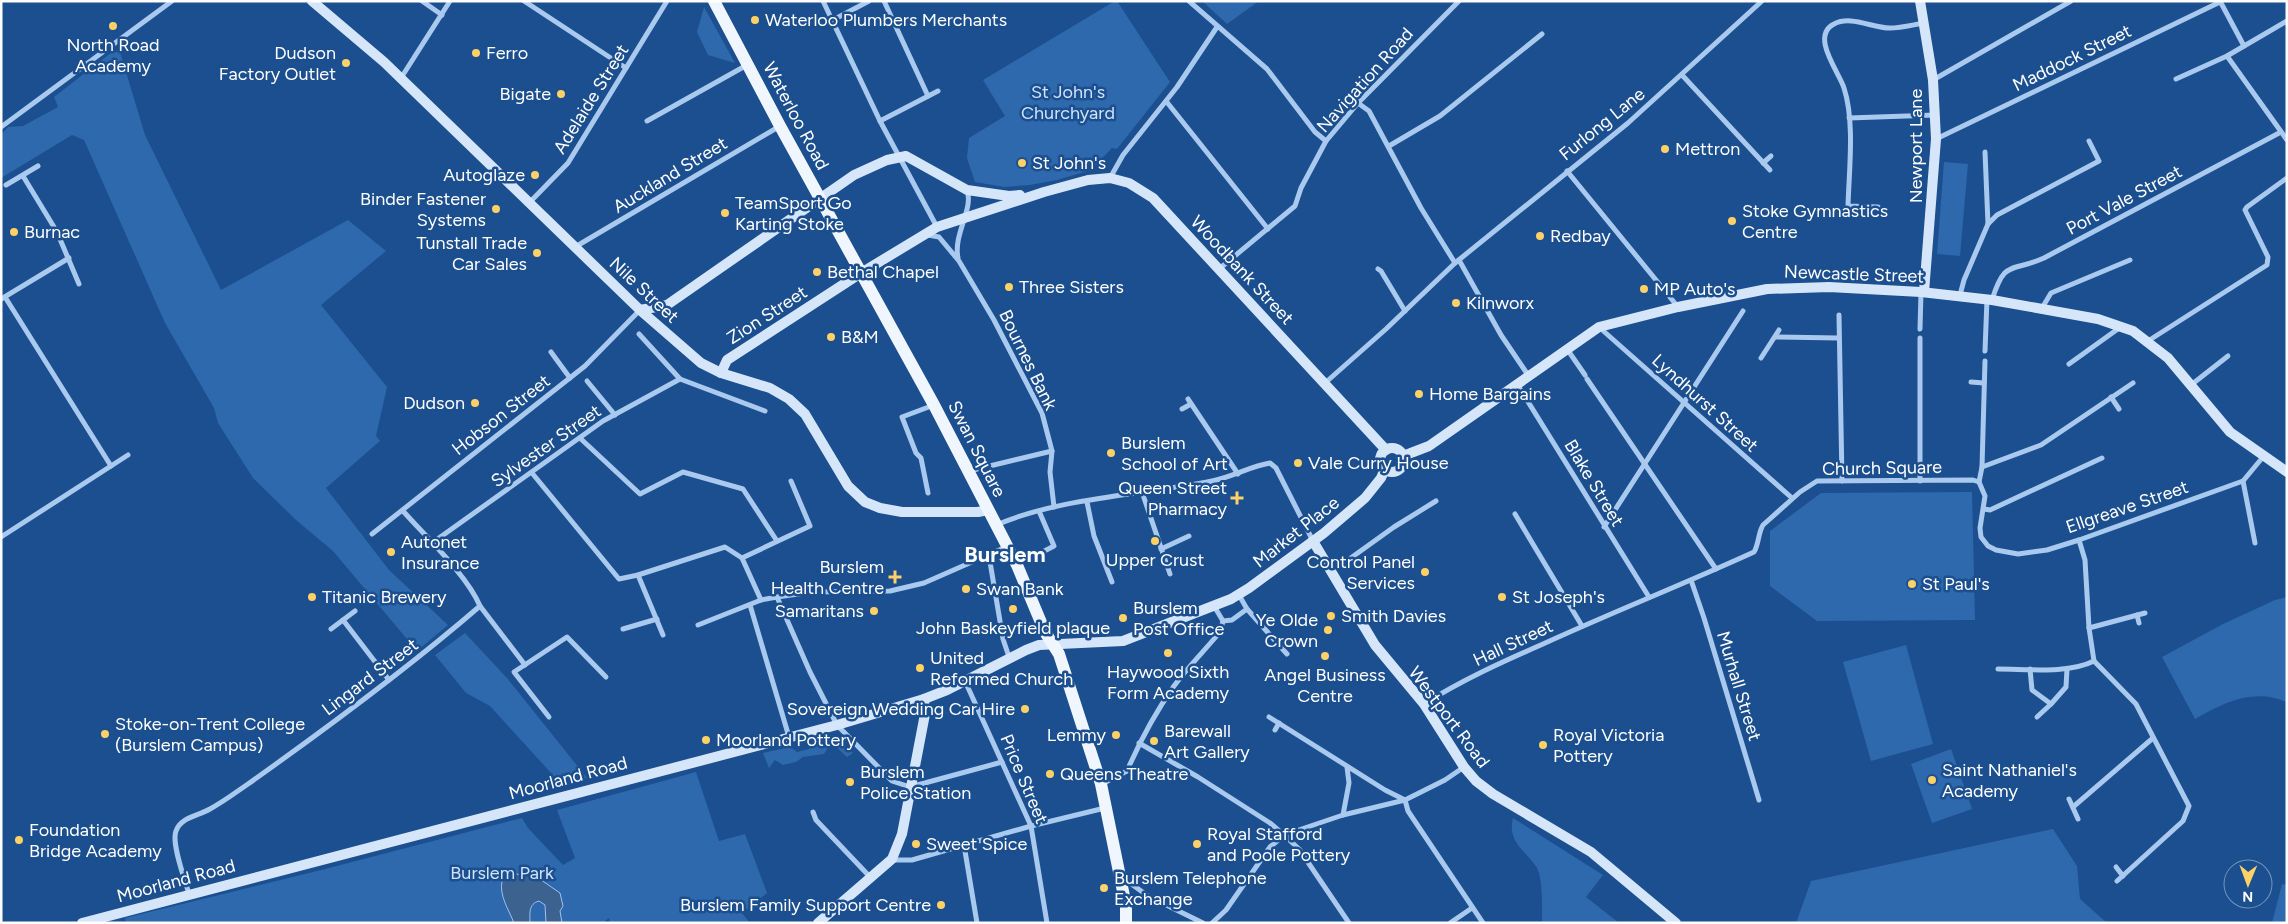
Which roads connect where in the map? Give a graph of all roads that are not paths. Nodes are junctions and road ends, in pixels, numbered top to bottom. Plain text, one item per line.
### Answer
1 (172, 1) edge
2 (312, 1) edge
3 (422, 1) edge
4 (450, 1) edge
5 (524, 1) edge
6 (667, 1) edge
7 (714, 1) edge
8 (823, 1) edge
9 (869, 1) edge
10 (884, 1) edge
11 (1189, 1) edge
12 (1459, 1) edge
13 (1762, 1) edge
14 (1920, 1) edge
15 (2071, 1) edge
16 (2220, 1) edge
17 (442, 15) junction
18 (833, 20) junction
19 (2287, 21) edge
20 (1924, 22) junction
21 (1216, 27) junction
22 (1542, 34) dead end
23 (2244, 46) junction
24 (2226, 56) junction
25 (748, 64) junction
26 (626, 68) junction
27 (1682, 74) junction
28 (401, 78) junction
29 (2176, 79) dead end
30 (1933, 80) junction
31 (938, 91) dead end
32 (928, 96) junction
33 (1166, 101) junction
34 (1358, 103) junction
35 (1935, 114) junction
36 (1849, 118) junction
37 (648, 121) dead end
38 (880, 121) junction
39 (780, 126) junction
40 (1, 127) edge
41 (2281, 132) junction
42 (1936, 139) junction
43 (2089, 140) dead end
44 (2287, 140) edge
45 (1326, 141) junction
46 (1389, 146) junction
47 (1986, 152) dead end
48 (900, 156) junction
49 (1771, 156) dead end
50 (1763, 163) junction
51 (38, 166) dead end
52 (1770, 170) dead end
53 (1567, 171) junction
54 (23, 176) junction
55 (1110, 178) junction
56 (2287, 178) edge
57 (6, 186) dead end
58 (967, 190) junction
59 (1044, 192) junction
60 (820, 197) junction
61 (529, 203) junction
62 (1878, 207) dead end
63 (964, 217) junction
64 (1988, 224) junction
65 (937, 227) junction
66 (1268, 229) junction
67 (925, 236) junction
68 (574, 247) junction
69 (69, 258) junction
70 (2130, 260) dead end
71 (959, 261) junction
72 (1457, 262) junction
73 (1378, 269) dead end
74 (1219, 270) junction
75 (861, 273) junction
76 (80, 284) dead end
77 (1923, 292) junction
78 (1960, 295) junction
79 (3, 298) edge
80 (1990, 300) junction
81 (667, 305) junction
82 (1678, 307) junction
83 (2042, 308) junction
84 (640, 310) junction
85 (1405, 311) junction
86 (1743, 311) dead end
87 (1839, 315) dead end
88 (659, 326) junction
89 (2122, 326) junction
90 (1599, 327) junction
91 (1920, 329) dead end
92 (1779, 330) dead end
93 (639, 334) dead end
94 (1774, 337) junction
95 (1838, 338) junction
96 (1920, 338) dead end
97 (2148, 340) junction
98 (1567, 349) junction
99 (1984, 351) dead end
100 (550, 352) dead end
101 (2228, 356) dead end
102 (1761, 358) dead end
103 (1984, 361) dead end
104 (2070, 364) dead end
105 (721, 373) junction
106 (1528, 375) junction
107 (570, 378) junction
108 (680, 379) junction
109 (587, 381) dead end
110 (1971, 382) dead end
111 (2133, 382) dead end
112 (1516, 383) junction
113 (1984, 383) junction
114 (1325, 384) junction
115 (2191, 386) junction
116 (2111, 397) junction
117 (1684, 403) junction
118 (934, 404) junction
119 (2119, 409) dead end
120 (765, 410) dead end
121 (1182, 410) dead end
122 (615, 415) junction
123 (581, 439) junction
124 (1386, 450) junction
125 (1052, 451) junction
126 (128, 455) dead end
127 (1403, 456) junction
128 (2264, 457) junction
129 (2102, 458) dead end
130 (1644, 465) junction
131 (111, 466) junction
132 (1982, 467) junction
133 (1385, 469) junction
134 (968, 471) junction
135 (532, 472) junction
136 (2287, 472) edge
137 (1238, 474) junction
138 (1842, 480) junction
139 (790, 481) dead end
140 (1920, 481) junction
141 (2243, 481) junction
142 (1979, 482) junction
143 (1142, 492) junction
144 (928, 493) dead end
145 (1792, 498) junction
146 (1087, 502) junction
147 (1436, 502) dead end
148 (1054, 507) junction
149 (988, 510) junction
150 (1984, 510) junction
151 (402, 511) junction
152 (1039, 511) junction
153 (1515, 514) dead end
154 (996, 524) junction
155 (1604, 528) junction
156 (372, 534) dead end
157 (1189, 536) dead end
158 (1, 537) edge
159 (1313, 540) junction
160 (2079, 540) junction
161 (777, 541) junction
162 (432, 543) junction
163 (2255, 543) dead end
164 (1008, 547) junction
165 (1161, 549) junction
166 (1754, 552) joint
167 (989, 556) junction
168 (742, 558) junction
169 (1031, 558) dead end
170 (1330, 569) junction
171 (1716, 569) junction
172 (1170, 574) dead end
173 (638, 575) junction
174 (1690, 580) junction
175 (1112, 582) dead end
176 (1239, 594) junction
177 (777, 597) junction
178 (1650, 597) junction
179 (761, 600) junction
180 (750, 605) junction
181 (480, 606) junction
182 (1214, 606) junction
183 (1247, 609) junction
184 (355, 611) dead end
185 (2145, 613) dead end
186 (2137, 615) junction
187 (657, 618) junction
188 (343, 620) junction
189 (1223, 621) junction
190 (2139, 623) dead end
191 (698, 625) dead end
192 (1582, 626) junction
193 (2089, 628) junction
194 (331, 629) dead end
195 (623, 629) dead end
196 (663, 635) dead end
197 (1054, 645) junction
198 (1287, 654) dead end
199 (1009, 657) junction
200 (2094, 661) junction
201 (525, 665) junction
202 (1998, 669) dead end
203 (2030, 669) junction
204 (2068, 669) junction
205 (606, 676) dead end
206 (389, 680) junction
207 (965, 681) junction
208 (924, 699) junction
209 (1424, 704) junction
210 (2051, 704) junction
211 (549, 717) dead end
212 (1269, 717) dead end
213 (2037, 718) dead end
214 (1279, 723) junction
215 (837, 725) junction
216 (1274, 730) dead end
217 (789, 737) junction
218 (2153, 738) junction
219 (1139, 742) junction
220 (1002, 762) junction
221 (1346, 766) junction
222 (1464, 766) junction
223 (1102, 784) junction
224 (910, 787) junction
225 (2069, 799) dead end
226 (1405, 800) junction
227 (1759, 800) dead end
228 (2073, 807) junction
229 (1106, 808) junction
230 (813, 812) dead end
231 (1343, 815) junction
232 (2078, 819) dead end
233 (1032, 826) junction
234 (1284, 835) junction
235 (964, 845) junction
236 (892, 860) junction
237 (2116, 867) dead end
238 (2123, 876) junction
239 (871, 878) junction
240 (2117, 881) dead end
241 (1121, 882) junction
242 (189, 894) junction
243 (1472, 908) junction
244 (82, 923) edge
245 (818, 923) edge
246 (976, 923) edge
247 (1048, 923) edge
248 (1126, 923) edge
249 (1203, 923) edge
250 (1212, 923) edge
251 (1349, 923) edge
252 (1450, 923) edge
253 (1483, 923) edge
254 (1676, 923) edge

1 - 40 street
2 - 28 main road, Nile Street
3 - 17 street
4 - 17 street
5 - 26 street
6 - 26 street, Adelaide Street
7 - 25 main road, Waterloo Road
8 - 18 street
9 - 18 street
10 - 32 street
11 - 21 street
12 - 34 street, Navigation Road
13 - 27 street, Furlong Lane
14 - 20 main road, Newport Lane
15 - 30 street
16 - 23 street
16 - 42 street, Maddock Street
17 - 28 street
18 - 38 street
19 - 23 street
20 - 30 main road, Newport Lane
20 - 36 street
21 - 33 street
21 - 45 street
22 - 46 street
23 - 24 street
24 - 29 street
24 - 41 street
25 - 37 street
25 - 39 main road, Waterloo Road
26 - 61 street, Adelaide Street
27 - 50 street
27 - 53 street, Furlong Lane
28 - 61 main road, Nile Street
30 - 35 main road, Newport Lane
31 - 32 street
32 - 38 street
33 - 55 street
33 - 66 street
34 - 45 street, Navigation Road
34 - 46 street
35 - 36 street
35 - 42 main road, Newport Lane
36 - 62 street
38 - 48 street
39 - 60 main road, Waterloo Road
39 - 68 street, Auckland Street
41 - 44 street
41 - 80 street, Port Vale Street
42 - 77 main road, Newport Lane
43 - 64 street
45 - 66 street, Navigation Road
46 - 72 street
47 - 64 street
48 - 58 main road
48 - 60 main road
48 - 65 street
49 - 50 street
50 - 52 street
51 - 54 street
53 - 72 street, Furlong Lane
53 - 82 street
54 - 57 street
54 - 69 street
55 - 59 main road, Woodbank Street
55 - 74 main road, Woodbank Street
56 - 97 street
58 - 59 main road
58 - 63 street, Bournes Bank
59 - 63 main road, Zion Street
60 - 75 main road, Waterloo Road
60 - 81 main road
61 - 68 main road, Nile Street
63 - 65 main road, Zion Street
63 - 71 street, Bournes Bank
64 - 78 street
65 - 67 main road, Zion Street
66 - 74 street, Navigation Road
67 - 71 street, Bournes Bank
67 - 75 main road, Zion Street
68 - 84 main road, Nile Street
69 - 76 street
69 - 79 street
70 - 83 street
71 - 125 street, Bournes Bank
72 - 85 street, Furlong Lane
72 - 106 street
73 - 85 street
74 - 114 main road, Woodbank Street
75 - 105 main road, Zion Street
75 - 118 main road, Swan Square
77 - 78 main road, Newcastle Street
77 - 82 main road, Newcastle Street
77 - 91 street
78 - 80 main road, Newcastle Street
79 - 131 street
80 - 83 main road, Newcastle Street
80 - 99 street, Port Vale Street
81 - 84 main road
81 - 88 main road
82 - 90 main road, Newcastle Street
83 - 89 main road, Newcastle Street
84 - 88 main road, Nile Street
84 - 107 street, Hobson Street
85 - 114 street, Furlong Lane
86 - 117 street
87 - 95 street
88 - 105 main road, Nile Street
89 - 97 main road, Newcastle Street
89 - 104 street
90 - 98 main road, Newcastle Street
90 - 117 street, Lyndhurst Street
92 - 94 street
93 - 108 street
94 - 95 street
94 - 102 street
95 - 138 street
96 - 140 street
97 - 115 main road, Newcastle Street
98 - 106 main road, Newcastle Street
98 - 130 street
100 - 107 street
101 - 115 street
103 - 113 street
105 - 149 main road, Nile Street
106 - 112 main road, Newcastle Street
107 - 151 street, Hobson Street
108 - 120 street
108 - 122 street, Sylvester Street
109 - 122 street
110 - 113 street
111 - 116 street
112 - 127 main road, Newcastle Street
112 - 155 street, Blake Street
113 - 132 street
114 - 124 main road, Woodbank Street
115 - 128 main road, Newcastle Street
116 - 119 street
116 - 132 street
117 - 130 street
117 - 145 street, Lyndhurst Street
118 - 134 main road, Swan Square
118 - 144 street
121 - 137 street
122 - 123 street, Sylvester Street
123 - 135 street, Sylvester Street
123 - 161 street
124 - 127 main road
124 - 133 main road
125 - 134 street
125 - 148 street, Bournes Bank
126 - 131 street
127 - 133 main road
128 - 136 main road, Newcastle Street
128 - 141 street, Ellgreave Street
129 - 150 street
130 - 155 street
130 - 171 street
131 - 158 street
132 - 142 street
133 - 159 main road, Market Place
134 - 149 main road, Swan Square
135 - 162 street, Sylvester Street
135 - 173 street
137 - 143 street
137 - 159 street
138 - 140 street, Church Square
138 - 145 street, Church Square
139 - 161 street
140 - 142 street, Church Square
141 - 160 street, Ellgreave Street
141 - 163 street
142 - 150 street
143 - 146 street
143 - 165 street
145 - 166 street, Church Square
146 - 148 street
146 - 175 street
147 - 170 street
148 - 152 street
149 - 154 main road, Swan Square
150 - 160 street, Ellgreave Street
151 - 156 street, Hobson Street
151 - 162 street
152 - 154 street
152 - 169 street
153 - 192 street
154 - 164 main road, Swan Square
155 - 178 street, Blake Street
157 - 165 street
159 - 170 main road, Westport Road
159 - 176 main road, Market Place
160 - 193 street
161 - 168 street
162 - 181 street
164 - 167 street
164 - 197 main road, Swan Square
165 - 172 street
166 - 171 street, Hall Street
167 - 177 street
167 - 199 street
168 - 173 street
168 - 179 street
170 - 209 main road, Westport Road
171 - 174 street, Hall Street
173 - 187 street
174 - 178 street, Hall Street
174 - 227 street, Murhall Street
176 - 182 main road, Market Place
176 - 183 street
177 - 179 street
177 - 215 street
178 - 192 street, Hall Street
179 - 180 street
180 - 191 street
180 - 217 street
181 - 201 street
181 - 206 street, Lingard Street
182 - 189 street
182 - 197 main road, Market Place
183 - 189 street
183 - 198 street
184 - 188 street
185 - 186 street
186 - 190 street
186 - 193 street
187 - 195 street
187 - 196 street
188 - 194 street
188 - 206 street
189 - 219 street
192 - 209 street, Hall Street
193 - 200 street
197 - 199 main road, Moorland Road
197 - 223 main road, Swan Square
199 - 207 main road, Moorland Road
200 - 204 street
200 - 218 street
201 - 205 street
201 - 211 street
202 - 203 street
203 - 204 street
203 - 210 street
204 - 210 street
206 - 242 street, Lingard Street
207 - 208 main road, Moorland Road
207 - 220 street, Price Street
208 - 215 main road, Moorland Road
208 - 224 main road
209 - 222 main road, Westport Road
210 - 213 street
212 - 214 street
214 - 216 street
214 - 221 street
215 - 217 main road, Moorland Road
215 - 224 street
217 - 242 main road, Moorland Road
218 - 228 street
218 - 238 street
219 - 223 street
219 - 234 street
220 - 224 street
220 - 233 street, Price Street
221 - 226 street
221 - 231 street
222 - 226 street
222 - 254 main road, Westport Road
223 - 229 main road, Swan Square
224 - 236 main road
225 - 228 street
226 - 231 street
226 - 243 street
228 - 232 street
229 - 233 street
229 - 241 main road, Swan Square
230 - 239 street
231 - 234 street
233 - 235 street
233 - 247 street, Price Street
234 - 250 street
234 - 251 street
235 - 236 street
235 - 246 street
236 - 239 main road
237 - 238 street
238 - 240 street
239 - 245 main road
241 - 248 main road, Swan Square
241 - 249 street
242 - 244 main road, Moorland Road
243 - 252 street
243 - 253 street

